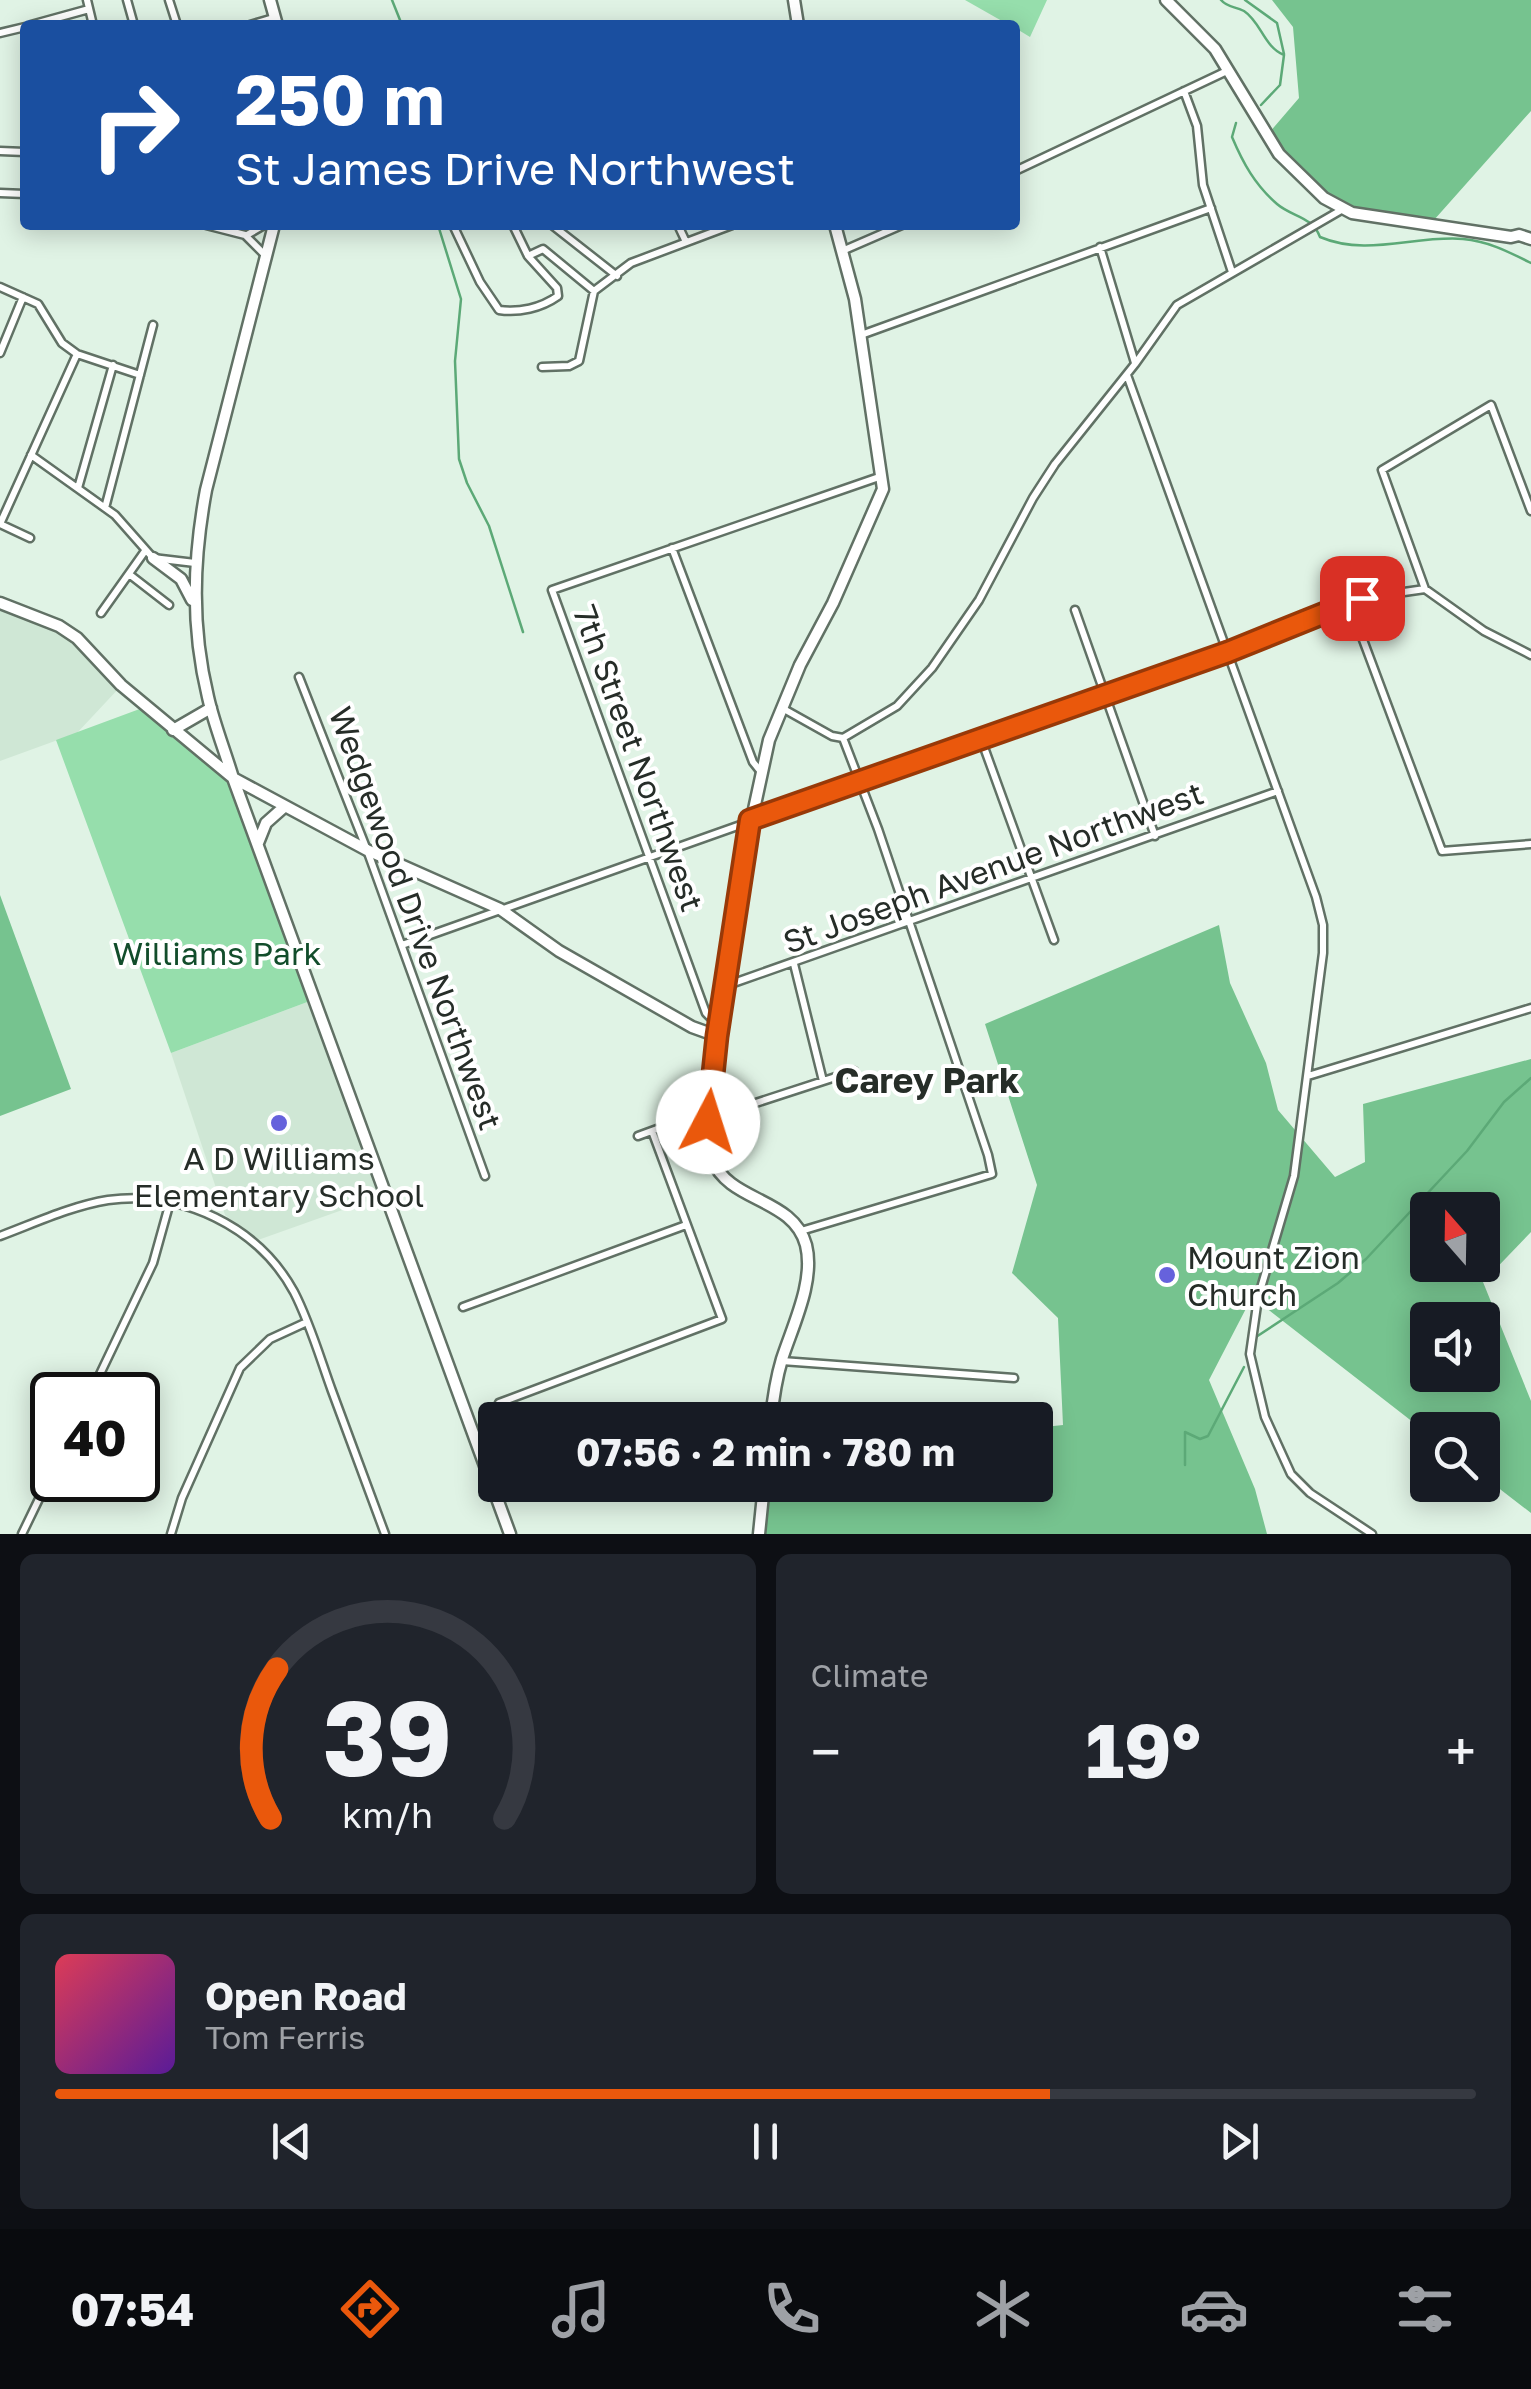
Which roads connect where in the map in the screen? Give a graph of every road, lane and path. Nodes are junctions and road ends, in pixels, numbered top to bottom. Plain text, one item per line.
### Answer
1 (1166, 0) edge
2 (88, 4) edge
3 (44, 20) edge
4 (1230, 69) junction
5 (1184, 91) junction
6 (1020, 169) edge
7 (1210, 208) junction
8 (1343, 209) junction
9 (229, 230) edge
10 (255, 230) edge
11 (273, 230) edge
12 (455, 230) edge
13 (515, 230) edge
14 (559, 230) edge
15 (680, 230) edge
16 (718, 230) edge
17 (836, 230) edge
18 (890, 230) edge
19 (1531, 230) edge
20 (246, 235) junction
21 (1519, 235) junction
22 (1531, 239) edge
23 (686, 242) junction
24 (1100, 247) junction
25 (842, 251) junction
26 (266, 256) junction
27 (528, 256) junction
28 (1232, 272) junction
29 (617, 276) junction
30 (0, 287) edge
31 (594, 291) junction
32 (22, 298) junction
33 (153, 325) dead end
34 (861, 335) junction
35 (0, 353) edge
36 (78, 354) junction
37 (1135, 364) junction
38 (113, 366) junction
39 (542, 367) dead end
40 (140, 375) junction
41 (1127, 375) junction
42 (31, 455) junction
43 (883, 475) junction
44 (78, 488) junction
45 (105, 508) junction
46 (1531, 511) edge
47 (0, 524) edge
48 (30, 538) dead end
49 (672, 548) junction
50 (149, 555) junction
51 (196, 563) junction
52 (129, 574) junction
53 (1425, 589) junction
54 (0, 603) edge
55 (169, 605) dead end
56 (1350, 605) junction
57 (195, 610) junction
58 (1075, 610) dead end
59 (101, 613) dead end
60 (1228, 652) junction
61 (1531, 655) edge
62 (299, 677) dead end
63 (1104, 696) junction
64 (211, 708) junction
65 (781, 708) junction
66 (173, 730) junction
67 (843, 738) junction
68 (982, 739) junction
69 (761, 772) junction
70 (233, 778) junction
71 (858, 782) junction
72 (1278, 791) junction
73 (284, 806) junction
74 (750, 820) junction
75 (1154, 836) junction
76 (258, 844) junction
77 (1531, 844) edge
78 (368, 850) junction
79 (647, 856) junction
80 (1032, 880) junction
81 (500, 909) junction
82 (908, 923) junction
83 (1054, 940) dead end
84 (402, 944) junction
85 (794, 964) junction
86 (725, 986) junction
87 (1531, 1008) edge
88 (718, 1030) junction
89 (854, 1070) dead end
90 (1308, 1076) junction
91 (823, 1082) junction
92 (708, 1112) junction
93 (652, 1131) junction
94 (638, 1136) dead end
95 (485, 1176) dead end
96 (170, 1202) junction
97 (686, 1224) junction
98 (801, 1231) junction
99 (0, 1236) edge
100 (463, 1308) dead end
101 (307, 1322) junction
102 (782, 1361) junction
103 (101, 1372) edge
104 (1014, 1378) dead end
105 (502, 1402) edge
106 (774, 1402) edge
107 (37, 1502) edge
108 (762, 1502) edge
109 (22, 1534) edge
110 (171, 1534) edge
111 (385, 1534) edge
112 (510, 1534) edge
113 (759, 1534) edge
114 (1372, 1534) edge

1 - 4 street
2 - 3 street
4 - 5 street
4 - 8 street
5 - 6 street
5 - 7 street
7 - 24 street
7 - 28 street
8 - 21 street
8 - 28 street
9 - 20 street
10 - 20 street
11 - 26 street
12 - 27 street
13 - 27 street
14 - 29 street
15 - 23 street
16 - 23 street
17 - 25 street
18 - 25 street
19 - 21 street
20 - 26 street
21 - 22 street
23 - 29 street
24 - 34 street
24 - 37 street
25 - 34 street
26 - 51 street
27 - 31 street
28 - 37 street
29 - 31 street
30 - 32 street
31 - 39 street
32 - 35 street
32 - 36 street
33 - 40 street
34 - 43 street
36 - 38 street
36 - 42 street
37 - 41 street
38 - 40 street
38 - 44 street
40 - 45 street
41 - 60 street
41 - 67 street
42 - 44 street
42 - 47 street
43 - 49 street
43 - 65 street
44 - 45 street
45 - 50 street
46 - 53 street
47 - 48 street
49 - 69 street
49 - 79 street, 7th Street Northwest
50 - 51 street
50 - 52 street
50 - 57 street
51 - 57 street
52 - 55 street
52 - 59 street
53 - 56 street
53 - 61 street
54 - 66 street
56 - 60 street
56 - 77 street
57 - 64 street
58 - 63 street
60 - 63 street
60 - 72 street
62 - 78 street, Wedgewood Drive Northwest
63 - 68 street
63 - 75 street
64 - 66 street
64 - 70 street
65 - 67 street
65 - 69 street
66 - 70 street
67 - 71 street
68 - 71 street
68 - 80 street
69 - 74 street
70 - 73 street
70 - 76 street
71 - 74 street
71 - 82 street
72 - 75 street, St Joseph Avenue Northwest
72 - 90 street
73 - 76 street
73 - 78 street
74 - 79 street
74 - 86 street
75 - 80 street, St Joseph Avenue Northwest
76 - 112 street
78 - 81 street
78 - 84 street, Wedgewood Drive Northwest
79 - 81 street
79 - 88 street, 7th Street Northwest
80 - 82 street, St Joseph Avenue Northwest
80 - 83 street
81 - 84 street
81 - 88 street
82 - 85 street, St Joseph Avenue Northwest
82 - 98 street
84 - 95 street, Wedgewood Drive Northwest
85 - 86 street, St Joseph Avenue Northwest
85 - 91 street
86 - 88 street
87 - 90 street
88 - 92 street
89 - 91 street
90 - 114 street
91 - 92 street
92 - 93 street
92 - 98 street
93 - 94 street
93 - 97 street
96 - 99 street
96 - 101 street
96 - 103 street
97 - 100 street
97 - 105 street
98 - 102 street
101 - 110 street
101 - 111 street
102 - 104 street
102 - 106 street
107 - 109 street
108 - 113 street

